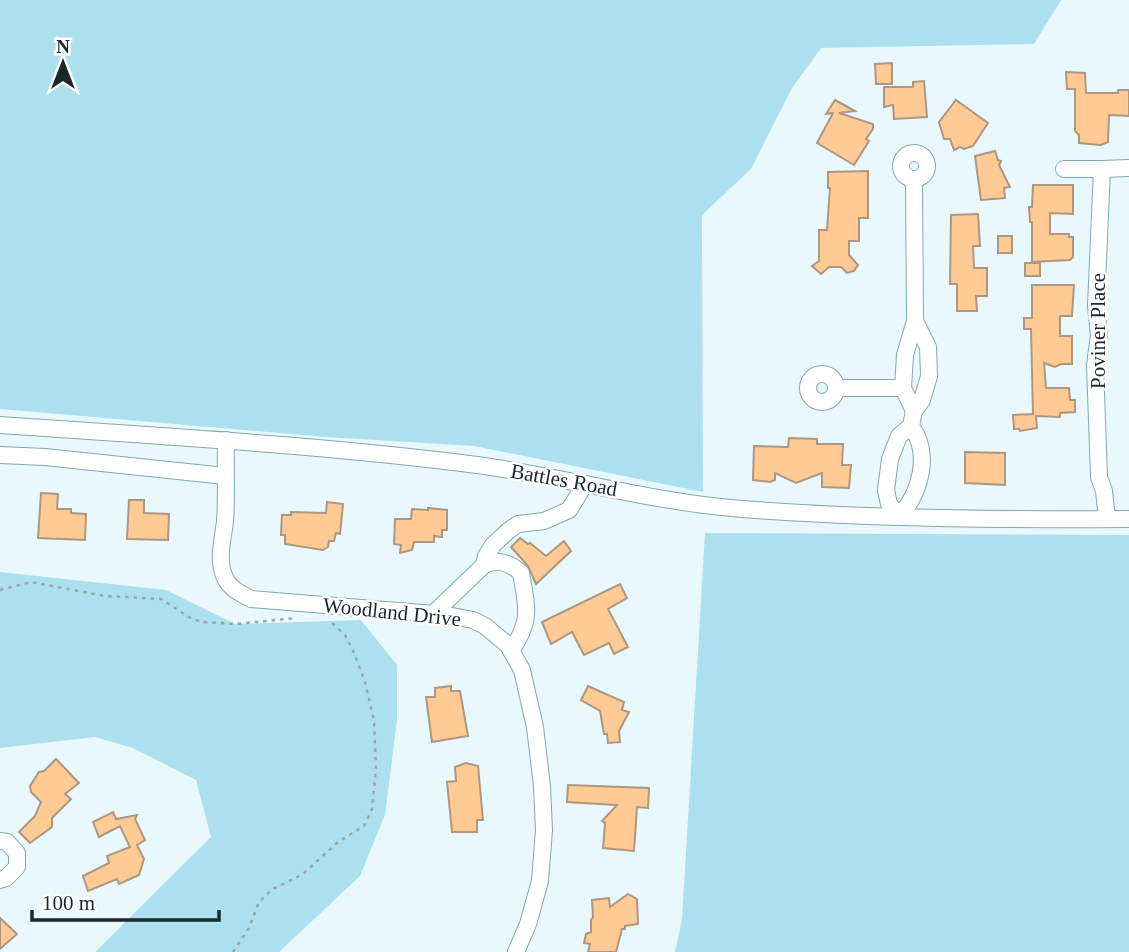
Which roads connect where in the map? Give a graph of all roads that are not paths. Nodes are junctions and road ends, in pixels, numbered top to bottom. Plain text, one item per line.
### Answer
1 (1129, 168) edge
2 (1064, 169) dead end
3 (1102, 169) junction
4 (914, 179) dead end
5 (915, 321) junction
6 (836, 388) dead end
7 (903, 388) junction
8 (912, 418) junction
9 (0, 425) edge
10 (226, 440) junction
11 (0, 455) edge
12 (225, 476) junction
13 (584, 484) junction
14 (899, 516) junction
15 (1107, 519) junction
16 (1129, 519) edge
17 (484, 565) junction
18 (433, 614) junction
19 (511, 651) junction
20 (0, 841) edge
21 (0, 880) edge
22 (516, 952) edge

1 - 3 street
2 - 3 street
3 - 15 street, Poviner Place
4 - 5 street
5 - 7 street
5 - 8 street
6 - 7 street
7 - 8 street
8 - 14 street
8 - 14 street
9 - 10 street, Battles Road
10 - 12 street, Woodland Drive
10 - 13 street, Battles Road
11 - 12 street
12 - 18 street, Woodland Drive
13 - 14 street, Battles Road
13 - 17 street
14 - 15 street, Battles Road
15 - 16 street, Battles Road
17 - 18 street
17 - 19 street
18 - 19 street, Woodland Drive
19 - 22 street, Woodland Drive
20 - 21 street

